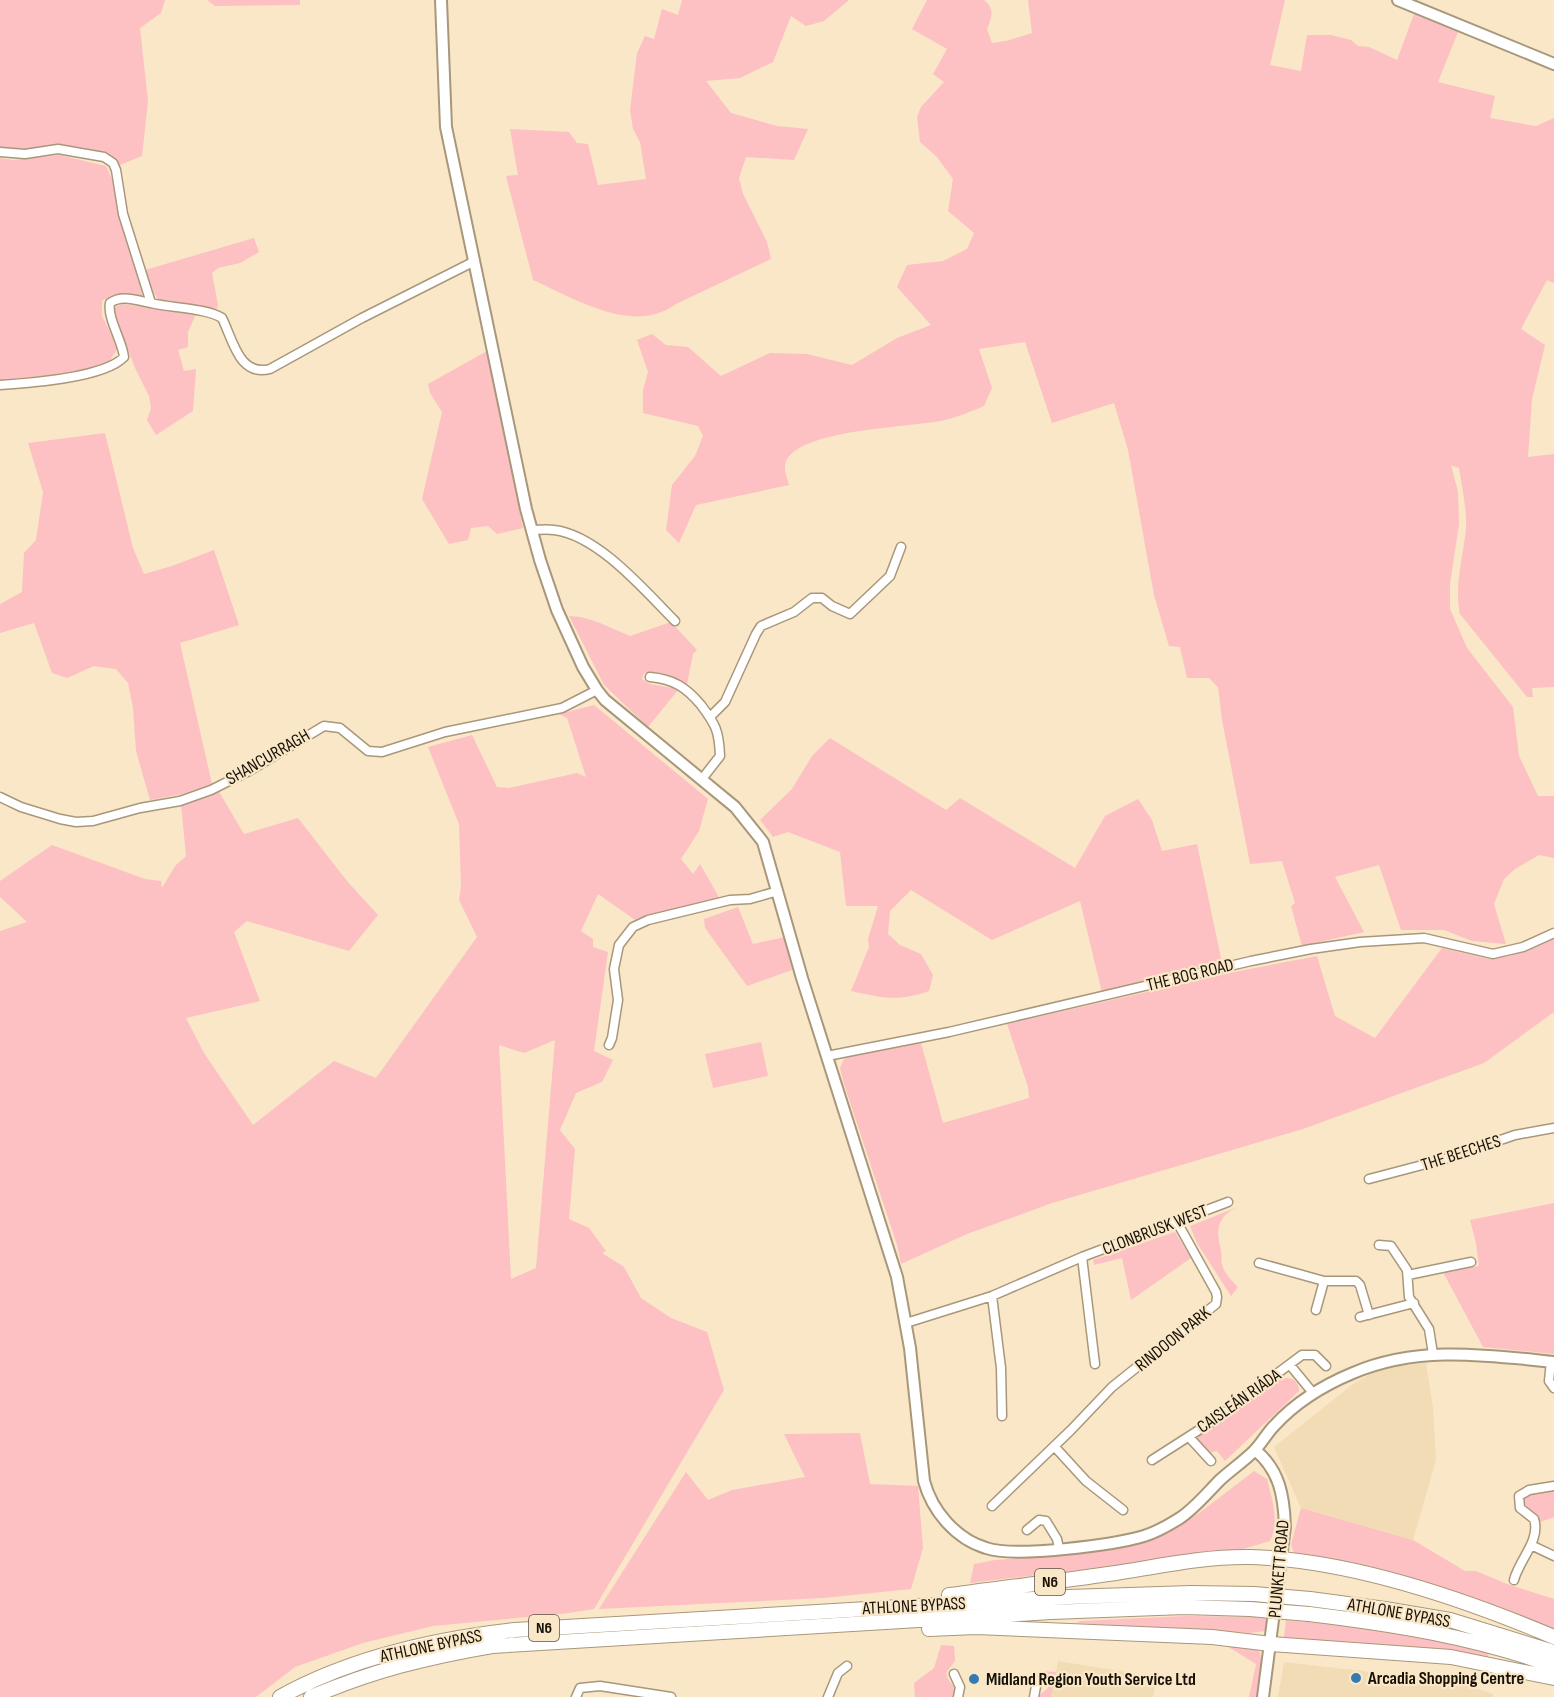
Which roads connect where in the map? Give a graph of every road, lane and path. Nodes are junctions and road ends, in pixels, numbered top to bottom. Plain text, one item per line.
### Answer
1 (441, 0) edge
2 (1398, 0) edge
3 (1554, 64) edge
4 (0, 152) edge
5 (473, 262) junction
6 (151, 303) junction
7 (0, 385) edge
8 (531, 530) junction
9 (902, 547) dead end
10 (675, 621) dead end
11 (650, 677) dead end
12 (597, 690) junction
13 (711, 716) junction
14 (702, 779) junction
15 (0, 797) edge
16 (778, 891) junction
17 (1554, 933) edge
18 (609, 1045) dead end
19 (827, 1056) junction
20 (1554, 1128) edge
21 (1369, 1179) dead end
22 (1228, 1202) dead end
23 (1178, 1222) junction
24 (1378, 1245) dead end
25 (1082, 1257) junction
26 (1471, 1262) dead end
27 (1260, 1263) dead end
28 (1408, 1275) junction
29 (1324, 1281) junction
30 (992, 1296) junction
31 (1414, 1304) junction
32 (1316, 1310) dead end
33 (906, 1323) junction
34 (1433, 1354) junction
35 (1552, 1362) edge
36 (1095, 1364) dead end
37 (1290, 1365) junction
38 (1326, 1366) dead end
39 (1554, 1388) edge
40 (1313, 1393) junction
41 (1002, 1416) dead end
42 (1189, 1437) junction
43 (1054, 1446) junction
44 (1255, 1450) junction
45 (1152, 1460) dead end
46 (1211, 1461) dead end
47 (1554, 1486) edge
48 (992, 1506) dead end
49 (1123, 1510) dead end
50 (1027, 1530) dead end
51 (1531, 1545) junction
52 (1059, 1548) junction
53 (1554, 1556) edge
54 (1281, 1559) junction
55 (1514, 1580) dead end
56 (819, 1611) junction
57 (752, 1630) junction
58 (1554, 1636) edge
59 (1271, 1644) junction
60 (1554, 1652) edge
61 (847, 1666) dead end
62 (1554, 1666) edge
63 (954, 1674) dead end
64 (1554, 1678) edge
65 (1037, 1681) dead end
66 (280, 1697) edge
67 (311, 1697) edge
68 (576, 1697) edge
69 (671, 1697) edge
70 (828, 1697) edge
71 (958, 1697) edge
72 (1034, 1697) edge
73 (1263, 1697) edge

1 - 5 street
2 - 3 street
4 - 6 street
5 - 6 street
5 - 8 street
6 - 7 street
8 - 10 street
8 - 12 street
9 - 13 street
11 - 13 street
12 - 14 street
12 - 15 street, SHANCURRAGH
13 - 14 street
14 - 16 street
16 - 18 street
16 - 19 street
17 - 19 street, THE BOG ROAD
19 - 33 street
20 - 21 street, THE BEECHES
22 - 23 street, CLONBRUSK WEST
23 - 25 street, CLONBRUSK WEST
23 - 43 street, RINDOON PARK
24 - 28 street
25 - 30 street, CLONBRUSK WEST
25 - 36 street, CLONBRUSK WEST
26 - 28 street
27 - 29 street
28 - 31 street
29 - 31 street
29 - 32 street
30 - 33 street, CLONBRUSK WEST
30 - 41 street
31 - 34 street
33 - 52 street
34 - 35 street
34 - 40 street
35 - 39 street
37 - 38 street, CAISLEÁN RIÁDA
37 - 40 street, CAISLEÁN RIÁDA
37 - 42 street, CAISLEÁN RIÁDA
40 - 44 street
42 - 45 street, CAISLEÁN RIÁDA
42 - 46 street, CAISLEÁN RIÁDA
43 - 48 street
43 - 49 street
44 - 52 street
44 - 54 street, PLUNKETT ROAD
47 - 51 street
50 - 52 street
51 - 53 street
51 - 55 street
54 - 56 highway, N6
54 - 58 highway, N6
54 - 59 street, PLUNKETT ROAD
56 - 60 highway, ATHLONE BYPASS / N6, bridge
56 - 66 highway, ATHLONE BYPASS / N6
57 - 59 highway, N6
57 - 62 highway, ATHLONE BYPASS / N6, bridge
57 - 67 highway, ATHLONE BYPASS / N6
59 - 64 highway, N6
59 - 73 street, PLUNKETT ROAD
61 - 70 street
63 - 71 street
65 - 72 street
68 - 69 street

